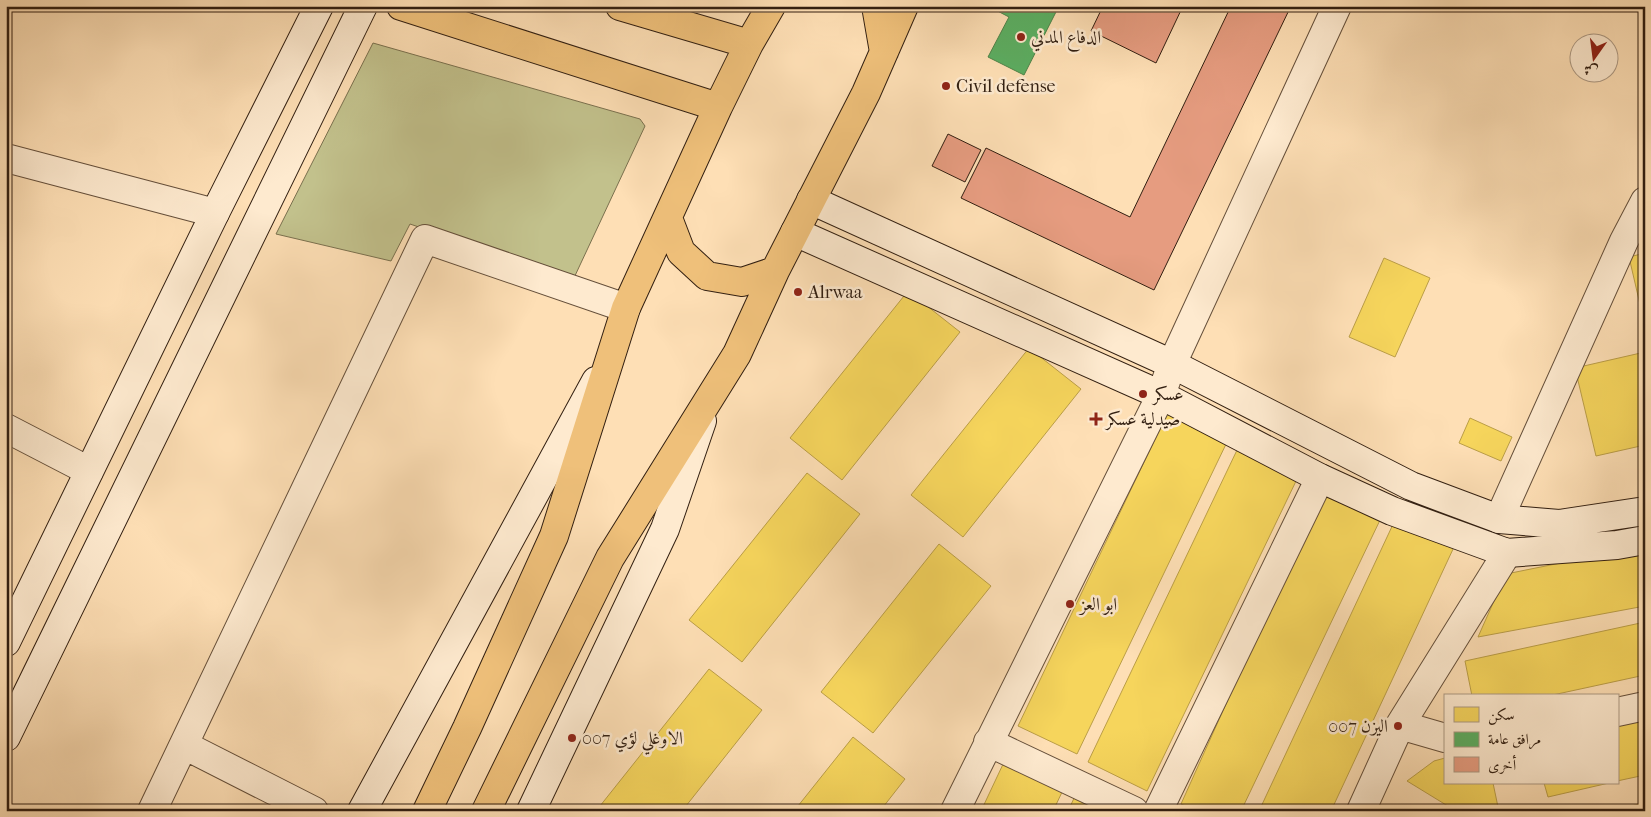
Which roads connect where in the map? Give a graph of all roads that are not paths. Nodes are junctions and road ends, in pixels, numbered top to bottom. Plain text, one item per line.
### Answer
1 (319, 6) edge
2 (363, 6) edge
3 (401, 6) edge
4 (620, 6) edge
5 (771, 6) edge
6 (876, 6) edge
7 (904, 6) edge
8 (1337, 6) edge
9 (749, 44) junction
10 (884, 52) junction
11 (718, 107) junction
12 (6, 158) edge
13 (811, 200) junction
14 (1645, 201) edge
15 (215, 213) junction
16 (668, 218) junction
17 (795, 232) junction
18 (775, 271) junction
19 (626, 308) junction
20 (612, 351) junction
21 (1172, 364) junction
22 (1161, 395) junction
23 (710, 397) junction
24 (6, 428) edge
25 (90, 471) junction
26 (1320, 478) junction
27 (1645, 511) edge
28 (1499, 519) junction
29 (1645, 540) edge
30 (1507, 553) junction
31 (6, 642) edge
32 (1645, 706) edge
33 (1618, 712) edge
34 (1400, 724) junction
35 (6, 737) edge
36 (1444, 738) edge
37 (988, 742) junction
38 (184, 745) junction
39 (152, 811) edge
40 (314, 811) edge
41 (362, 811) edge
42 (427, 811) edge
43 (486, 811) edge
44 (531, 811) edge
45 (955, 811) edge
46 (1134, 811) edge
47 (1158, 811) edge
48 (1361, 811) edge

1 - 15 street
2 - 35 street
3 - 11 main road
4 - 9 main road
5 - 9 main road
6 - 10 main road
7 - 10 main road
8 - 21 street
9 - 11 main road
10 - 13 main road
11 - 16 main road
12 - 15 street
13 - 17 main road
13 - 21 street
14 - 28 street
15 - 25 street
16 - 18 main road
16 - 19 main road
17 - 18 main road
17 - 22 street
18 - 23 main road
19 - 20 main road
19 - 38 street
20 - 41 street
20 - 42 main road
21 - 22 street
21 - 28 street
22 - 26 street
22 - 37 street
23 - 43 main road
23 - 44 street
24 - 25 street
25 - 31 street
26 - 30 street
26 - 47 street
27 - 28 street
29 - 30 street
30 - 34 street
32 - 33 street
34 - 36 street
34 - 48 street
37 - 45 street
37 - 46 street
38 - 39 street
38 - 40 street

